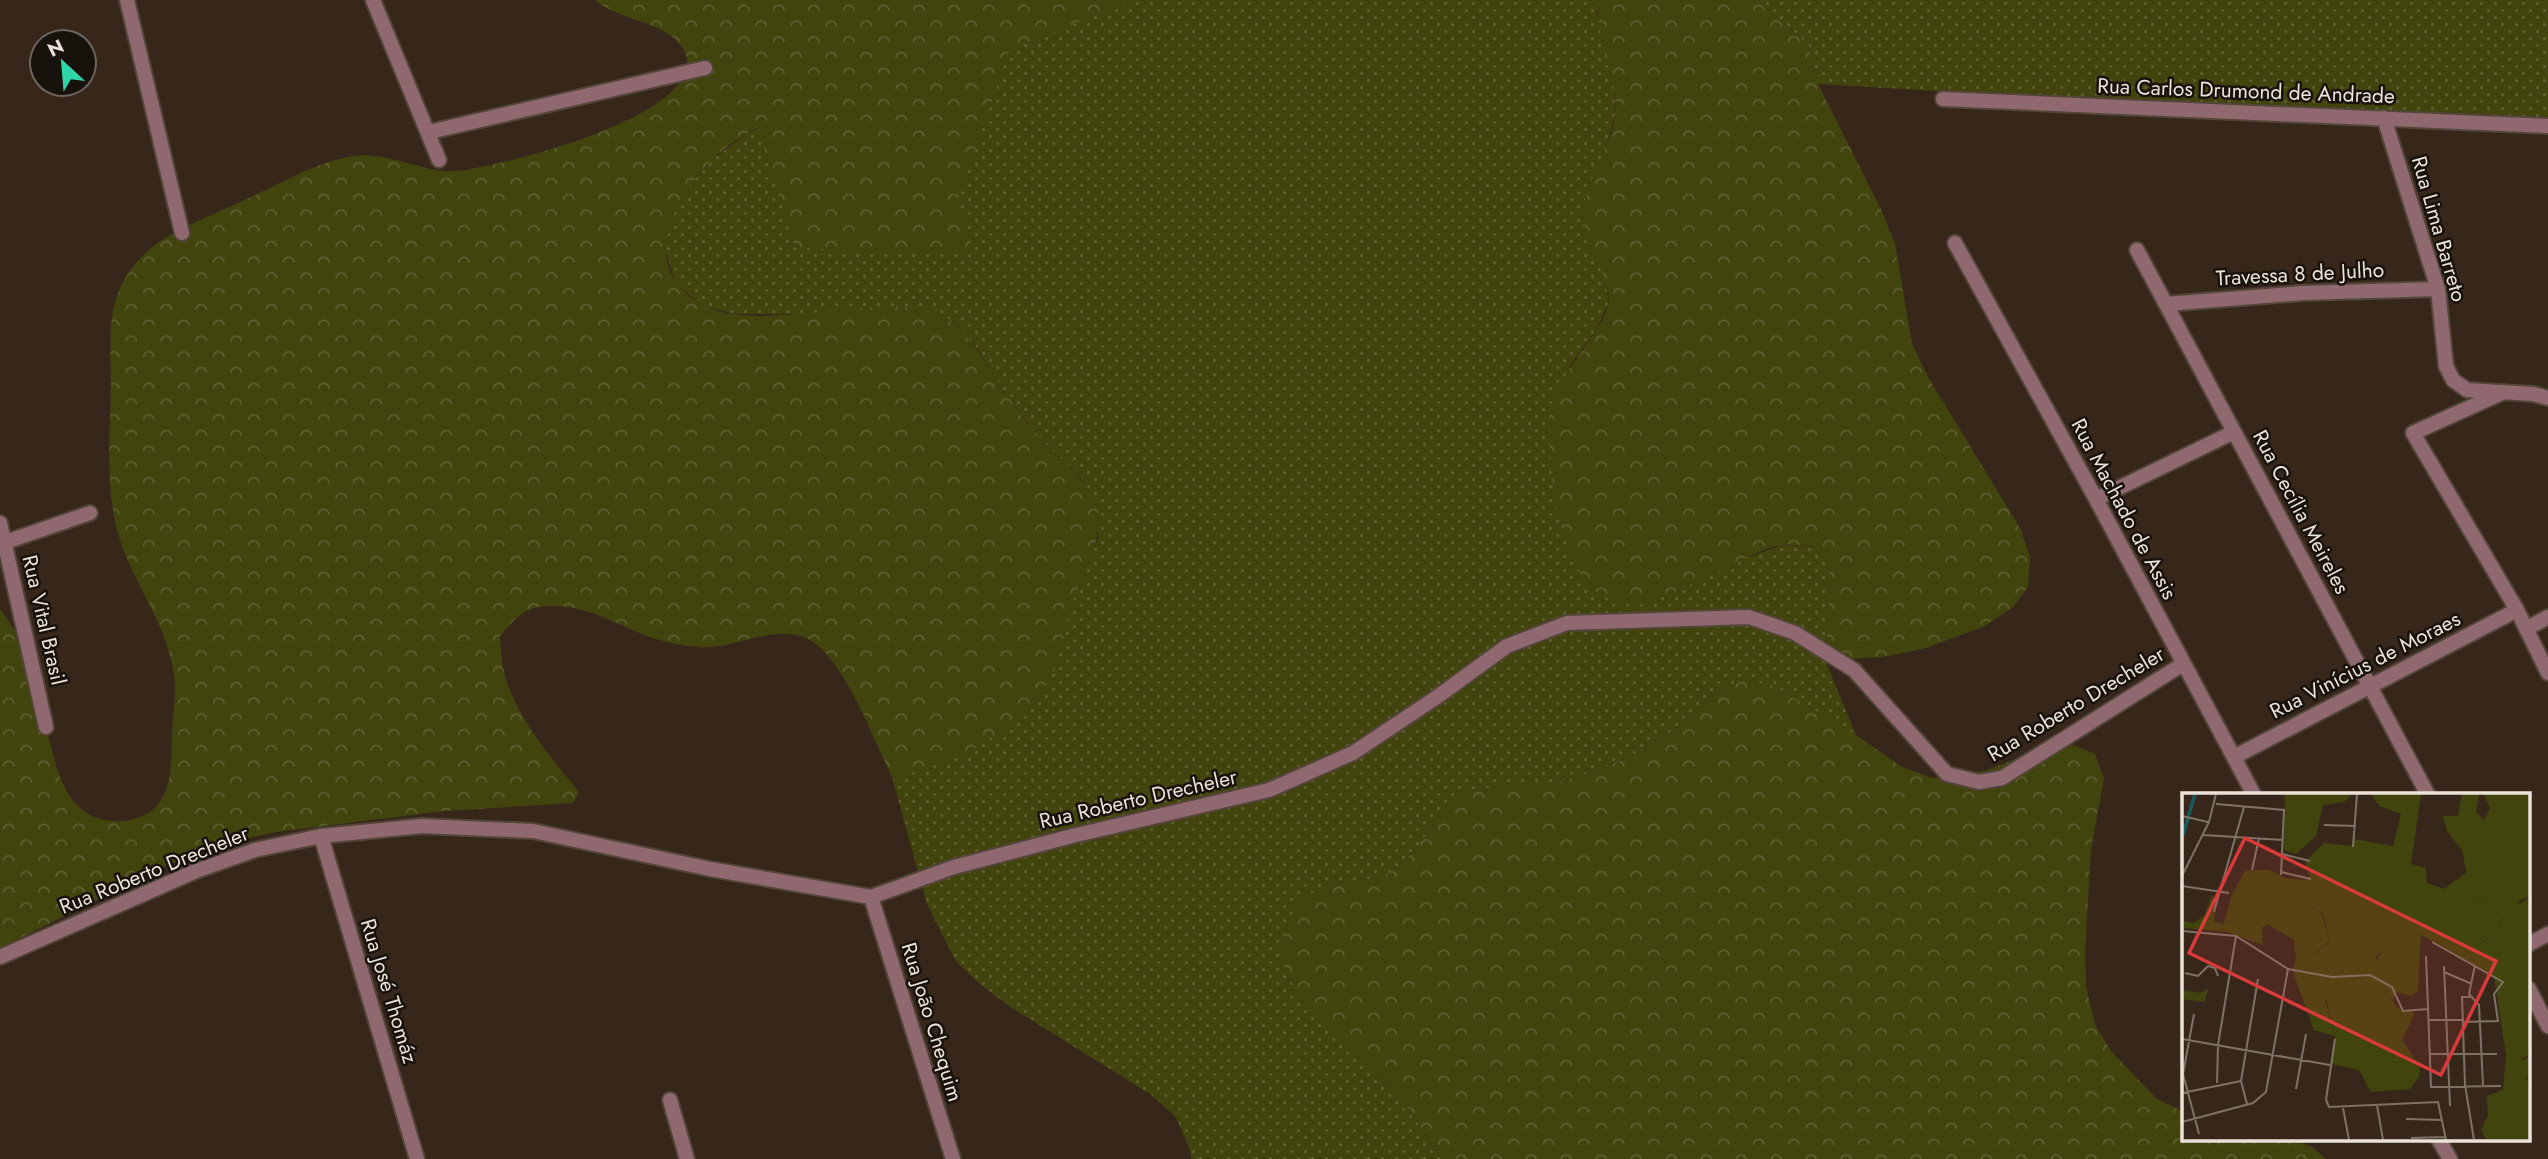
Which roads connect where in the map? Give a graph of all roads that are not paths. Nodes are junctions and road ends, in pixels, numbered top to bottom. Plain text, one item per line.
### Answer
1 (127, 0) edge
2 (373, 0) edge
3 (705, 68) dead end
4 (1943, 99) dead end
5 (2384, 118) junction
6 (2548, 127) edge
7 (429, 132) junction
8 (439, 160) dead end
9 (182, 233) dead end
10 (1955, 243) dead end
11 (2137, 250) dead end
12 (2438, 289) junction
13 (2165, 304) junction
14 (2504, 392) junction
15 (2548, 398) edge
16 (2234, 432) junction
17 (2096, 499) junction
18 (90, 513) dead end
19 (0, 523) edge
20 (3, 543) edge
21 (2517, 610) junction
22 (2548, 617) edge
23 (2526, 629) junction
24 (2183, 664) junction
25 (2548, 673) edge
26 (2370, 684) junction
27 (46, 727) dead end
28 (2234, 757) junction
29 (2253, 793) edge
30 (2427, 793) edge
31 (321, 836) junction
32 (871, 897) junction
33 (2548, 934) edge
34 (2530, 943) edge
35 (0, 957) edge
36 (2530, 991) edge
37 (2548, 1026) edge
38 (670, 1100) dead end
39 (2440, 1142) edge
40 (417, 1159) edge
41 (687, 1159) edge
42 (953, 1159) edge
43 (2449, 1159) edge

1 - 9 street
2 - 7 street
3 - 7 street
4 - 5 street, Rua Carlos Drumond de Andrade
5 - 6 street, Rua Carlos Drumond de Andrade
5 - 12 street, Rua Lima Barreto
7 - 8 street
10 - 17 street, Rua Machado de Assis
11 - 13 street, Rua Cecília Meireles
12 - 13 street, Travessa 8 de Julho
12 - 14 street, Rua Lima Barreto
13 - 16 street, Rua Cecília Meireles
14 - 15 street, Rua Lima Barreto
14 - 21 street
16 - 17 street
16 - 26 street, Rua Cecília Meireles
17 - 24 street, Rua Machado de Assis
18 - 20 street
19 - 20 street, Rua Vital Brasil
20 - 27 street, Rua Vital Brasil
21 - 23 street
21 - 26 street, Rua Vinícius de Moraes
22 - 23 street
23 - 25 street
24 - 28 street, Rua Machado de Assis
24 - 32 street, Rua Roberto Drecheler
26 - 28 street, Rua Vinícius de Moraes
26 - 30 street, Rua Cecília Meireles
28 - 29 street, Rua Machado de Assis
31 - 32 street, Rua Roberto Drecheler
31 - 35 street, Rua Roberto Drecheler
31 - 40 street, Rua José Thomáz
32 - 42 street, Rua João Chequim
33 - 34 street
36 - 37 street
38 - 41 street
39 - 43 street

